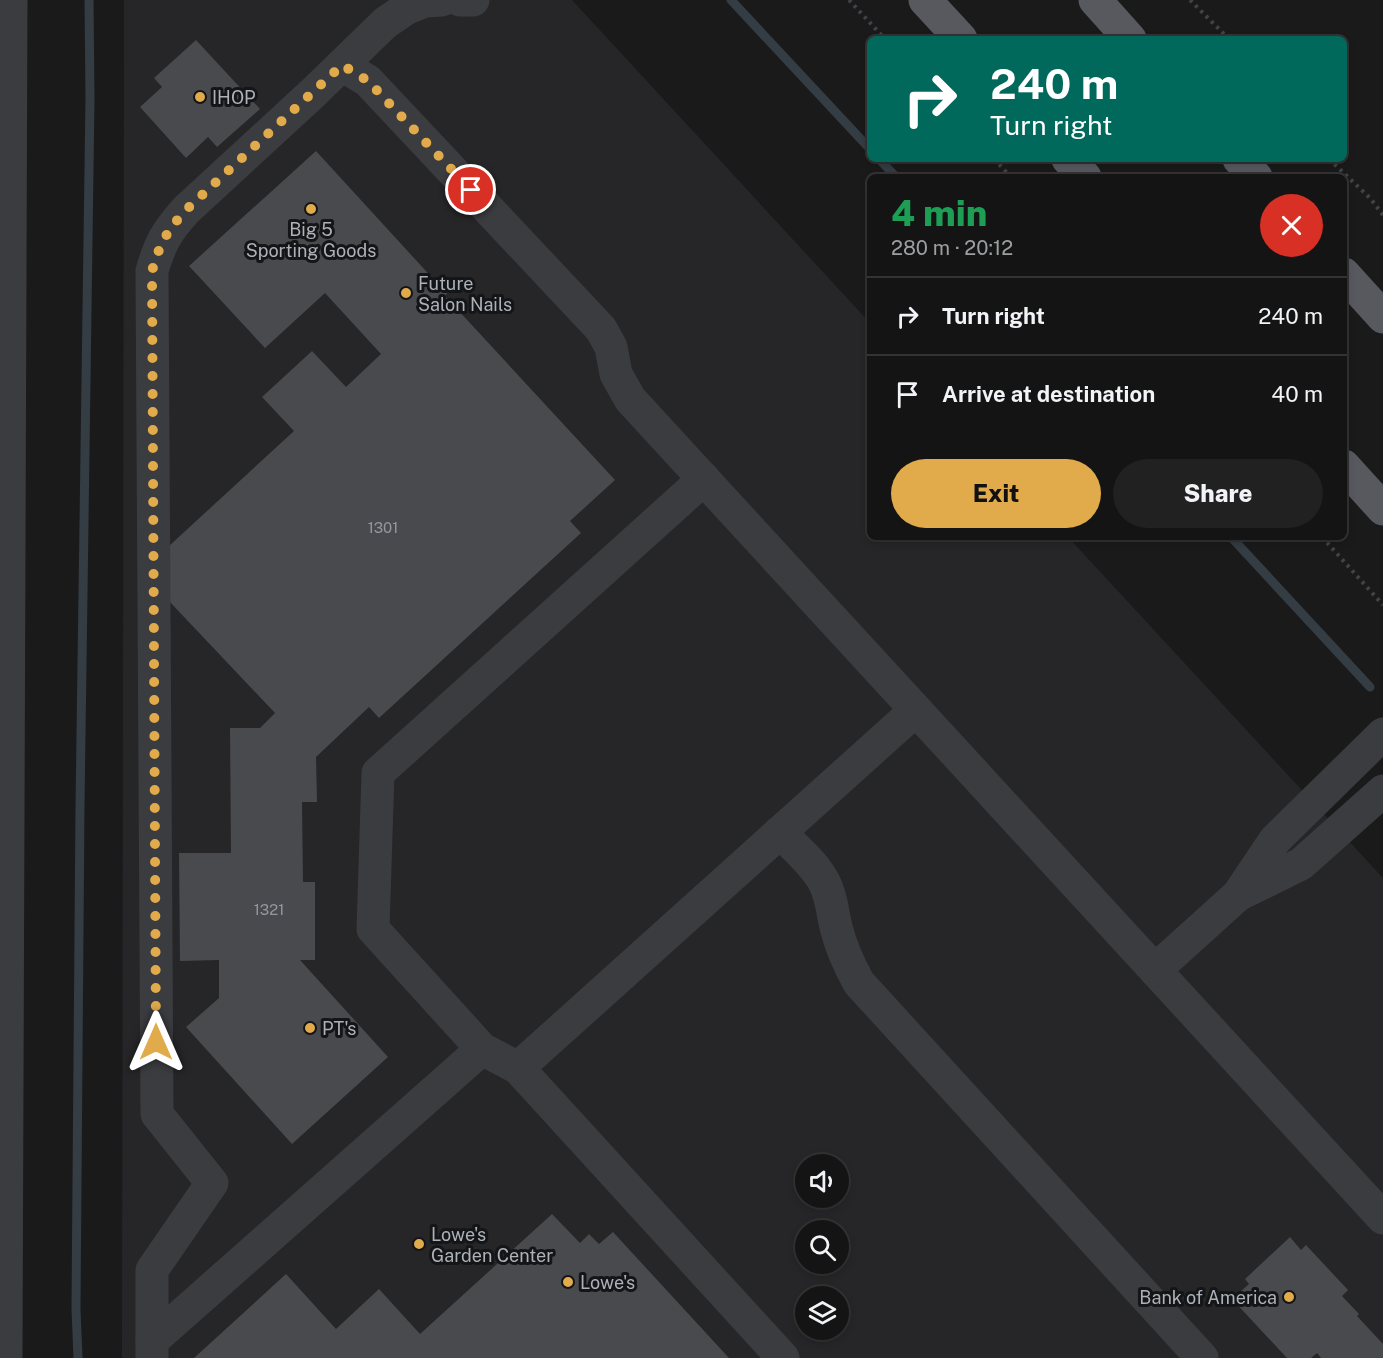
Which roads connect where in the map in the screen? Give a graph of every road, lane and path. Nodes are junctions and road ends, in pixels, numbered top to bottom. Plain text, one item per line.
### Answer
1 (11, 0) edge
2 (442, 0) edge
3 (460, 0) edge
4 (473, 0) edge
5 (849, 0) edge
6 (926, 0) edge
7 (1095, 0) edge
8 (1190, 0) edge
9 (882, 36) edge
10 (957, 36) edge
11 (1127, 36) edge
12 (1225, 36) edge
13 (342, 65) junction
14 (997, 162) edge
15 (1071, 162) edge
16 (1242, 162) edge
17 (1332, 162) edge
18 (1008, 174) edge
19 (1081, 174) edge
20 (1253, 174) edge
21 (1345, 174) edge
22 (1347, 176) edge
23 (1383, 215) edge
24 (1347, 277) edge
25 (1383, 317) edge
26 (1347, 469) edge
27 (704, 479) junction
28 (3, 506) edge
29 (1383, 509) edge
30 (1325, 540) edge
31 (1383, 605) edge
32 (916, 710) junction
33 (1383, 734) edge
34 (5, 751) edge
35 (1383, 791) edge
36 (780, 832) junction
37 (1238, 895) junction
38 (1155, 970) junction
39 (482, 1049) junction
40 (518, 1068) junction
41 (1383, 1218) edge
42 (152, 1349) edge
43 (6, 1358) edge
44 (783, 1358) edge
45 (1202, 1358) edge

1 - 28 street
2 - 13 street
3 - 4 street
5 - 9 path
6 - 10 main road
7 - 11 main road
8 - 12 path
13 - 27 street
13 - 42 street
14 - 18 path
15 - 19 main road
16 - 20 main road
17 - 21 path
22 - 23 path
24 - 25 main road
26 - 29 main road
27 - 32 street
27 - 39 street
28 - 34 street
30 - 31 path
32 - 36 street
32 - 38 street
33 - 37 street
34 - 43 street
35 - 37 street
36 - 40 street
36 - 45 street
37 - 38 street
38 - 41 street
39 - 40 street
39 - 42 street
40 - 44 street

